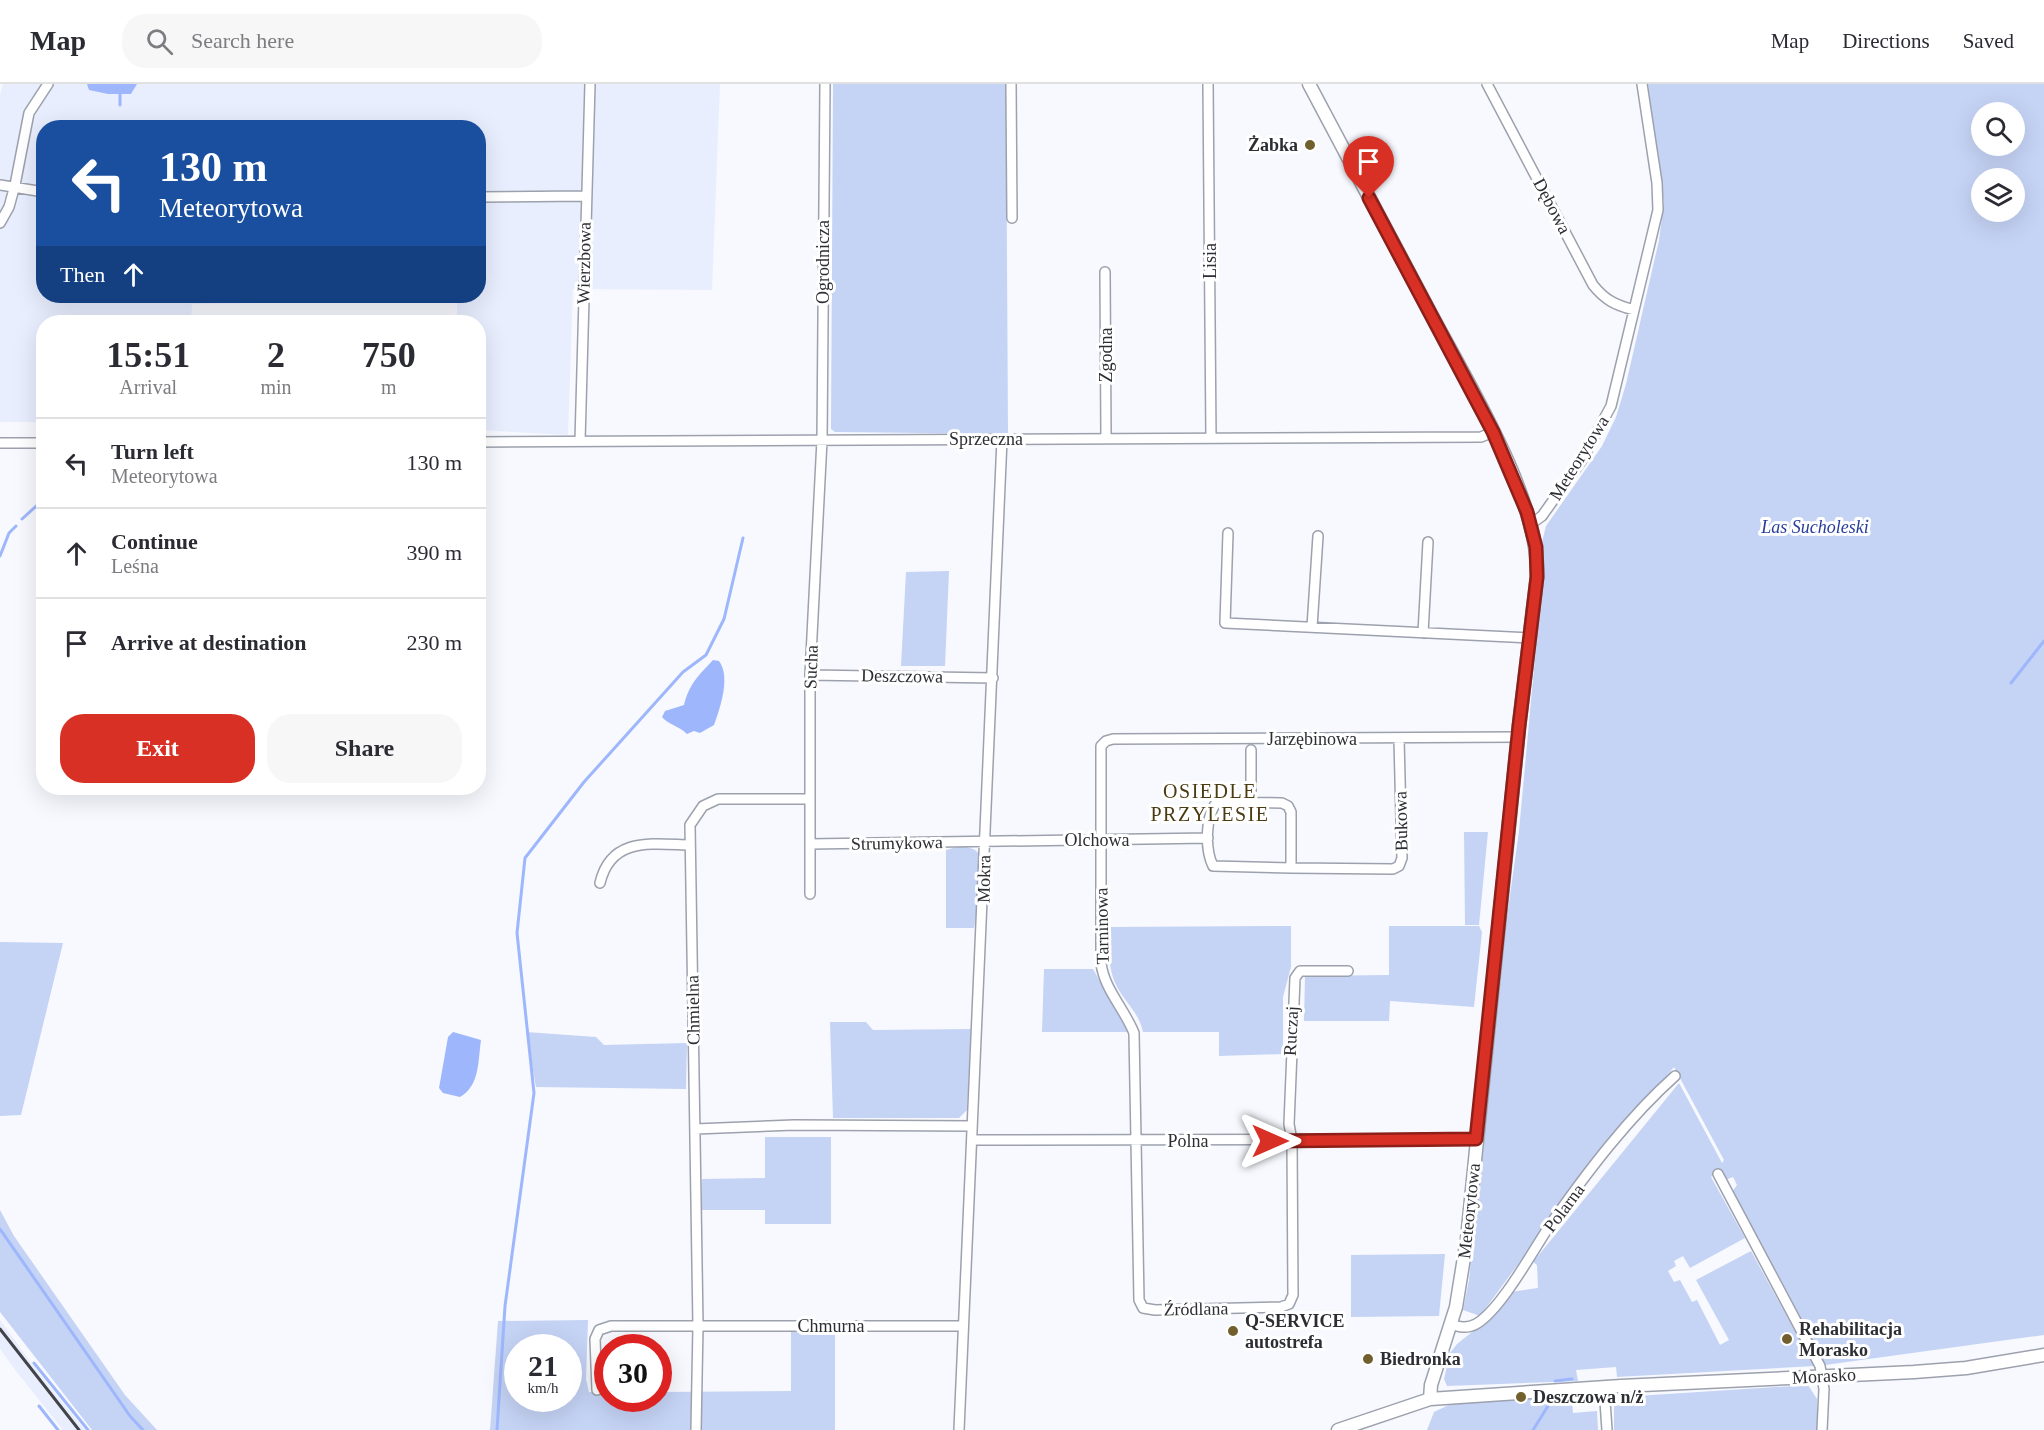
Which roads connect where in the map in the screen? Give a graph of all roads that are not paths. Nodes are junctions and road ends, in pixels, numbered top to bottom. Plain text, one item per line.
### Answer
1 (48, 84) edge
2 (590, 84) edge
3 (825, 84) edge
4 (1011, 84) edge
5 (1208, 84) edge
6 (1309, 84) edge
7 (1487, 84) edge
8 (1642, 84) edge
9 (0, 177) edge
10 (0, 185) edge
11 (15, 185) junction
12 (36, 190) edge
13 (586, 196) junction
14 (486, 197) edge
15 (1012, 218) dead end
16 (0, 223) edge
17 (1105, 272) dead end
18 (1634, 310) junction
19 (1493, 432) junction
20 (1106, 438) junction
21 (1211, 438) junction
22 (1002, 439) junction
23 (822, 440) junction
24 (580, 441) junction
25 (486, 442) edge
26 (0, 443) edge
27 (36, 443) edge
28 (1531, 524) junction
29 (1228, 533) dead end
30 (1318, 536) dead end
31 (1428, 542) dead end
32 (1312, 627) junction
33 (1423, 633) junction
34 (1528, 638) junction
35 (810, 675) junction
36 (993, 678) junction
37 (1518, 737) junction
38 (1399, 739) junction
39 (1106, 741) joint
40 (1251, 750) dead end
41 (810, 799) junction
42 (1251, 802) junction
43 (1208, 838) junction
44 (1100, 839) junction
45 (985, 841) junction
46 (810, 844) junction
47 (690, 845) junction
48 (1291, 868) junction
49 (600, 883) dead end
50 (810, 894) dead end
51 (1348, 971) dead end
52 (1675, 1076) dead end
53 (972, 1126) junction
54 (695, 1129) junction
55 (1476, 1139) junction
56 (972, 1140) junction
57 (1136, 1141) junction
58 (1292, 1141) junction
59 (1718, 1174) dead end
60 (963, 1322) junction
61 (1450, 1324) junction
62 (698, 1326) junction
63 (597, 1334) edge
64 (2044, 1355) edge
65 (1823, 1376) junction
66 (1604, 1387) junction
67 (1430, 1399) junction
68 (696, 1430) edge
69 (959, 1430) edge
70 (1338, 1430) edge
71 (1606, 1430) edge
72 (1822, 1430) edge

1 - 11 street
2 - 13 street, Wierzbowa
3 - 23 street, Ogrodnicza
4 - 15 street
5 - 21 street, Lisia
6 - 19 street
7 - 18 street, Dębowa
8 - 18 street, Meteorytowa
9 - 11 street
10 - 11 street
11 - 12 street
11 - 16 street
13 - 14 street
13 - 24 street, Wierzbowa
17 - 20 street, Zgodna
18 - 28 street, Meteorytowa
19 - 21 street, Sprzeczna
19 - 28 street
20 - 21 street, Sprzeczna
20 - 22 street, Sprzeczna
22 - 23 street, Sprzeczna
22 - 36 street, Mokra
23 - 24 street, Sprzeczna
23 - 35 street, Sucha
24 - 25 street, Sprzeczna
26 - 27 street
28 - 34 street, Meteorytowa
29 - 32 street
30 - 32 street
31 - 33 street
32 - 33 street
33 - 34 street
34 - 37 street, Meteorytowa
35 - 36 street, Deszczowa
35 - 41 street, Sucha
36 - 45 street, Mokra
37 - 38 street, Jarzębinowa
37 - 55 street, Meteorytowa
38 - 39 street, Jarzębinowa
38 - 48 street, Bukowa
39 - 44 street, Tarninowa
40 - 42 street
41 - 46 street, Sucha
41 - 47 street, Chmielna
42 - 43 street
42 - 48 street
43 - 44 street, Olchowa
43 - 48 street
44 - 45 street, Olchowa
44 - 57 street, Tarninowa
45 - 46 street, Strumykowa
45 - 53 street, Mokra
46 - 50 street, Sucha
47 - 49 street
47 - 54 street, Chmielna
51 - 58 street, Ruczaj
52 - 61 street, Polarna
53 - 54 street
53 - 56 street, Mokra
54 - 62 street, Chmielna
55 - 58 street, Polna
55 - 61 street, Meteorytowa
56 - 57 street, Polna
56 - 60 street, Mokra
57 - 58 street, Polna
57 - 58 street, Źródlana
59 - 65 street
60 - 62 street, Chmurna
60 - 69 street, Mokra
61 - 67 street, Meteorytowa
62 - 63 street, Chmurna
62 - 68 street, Chmielna
64 - 65 street, Morasko
65 - 66 street, Morasko
65 - 72 street
66 - 67 street, Morasko
66 - 71 street
67 - 70 street, Morasko

